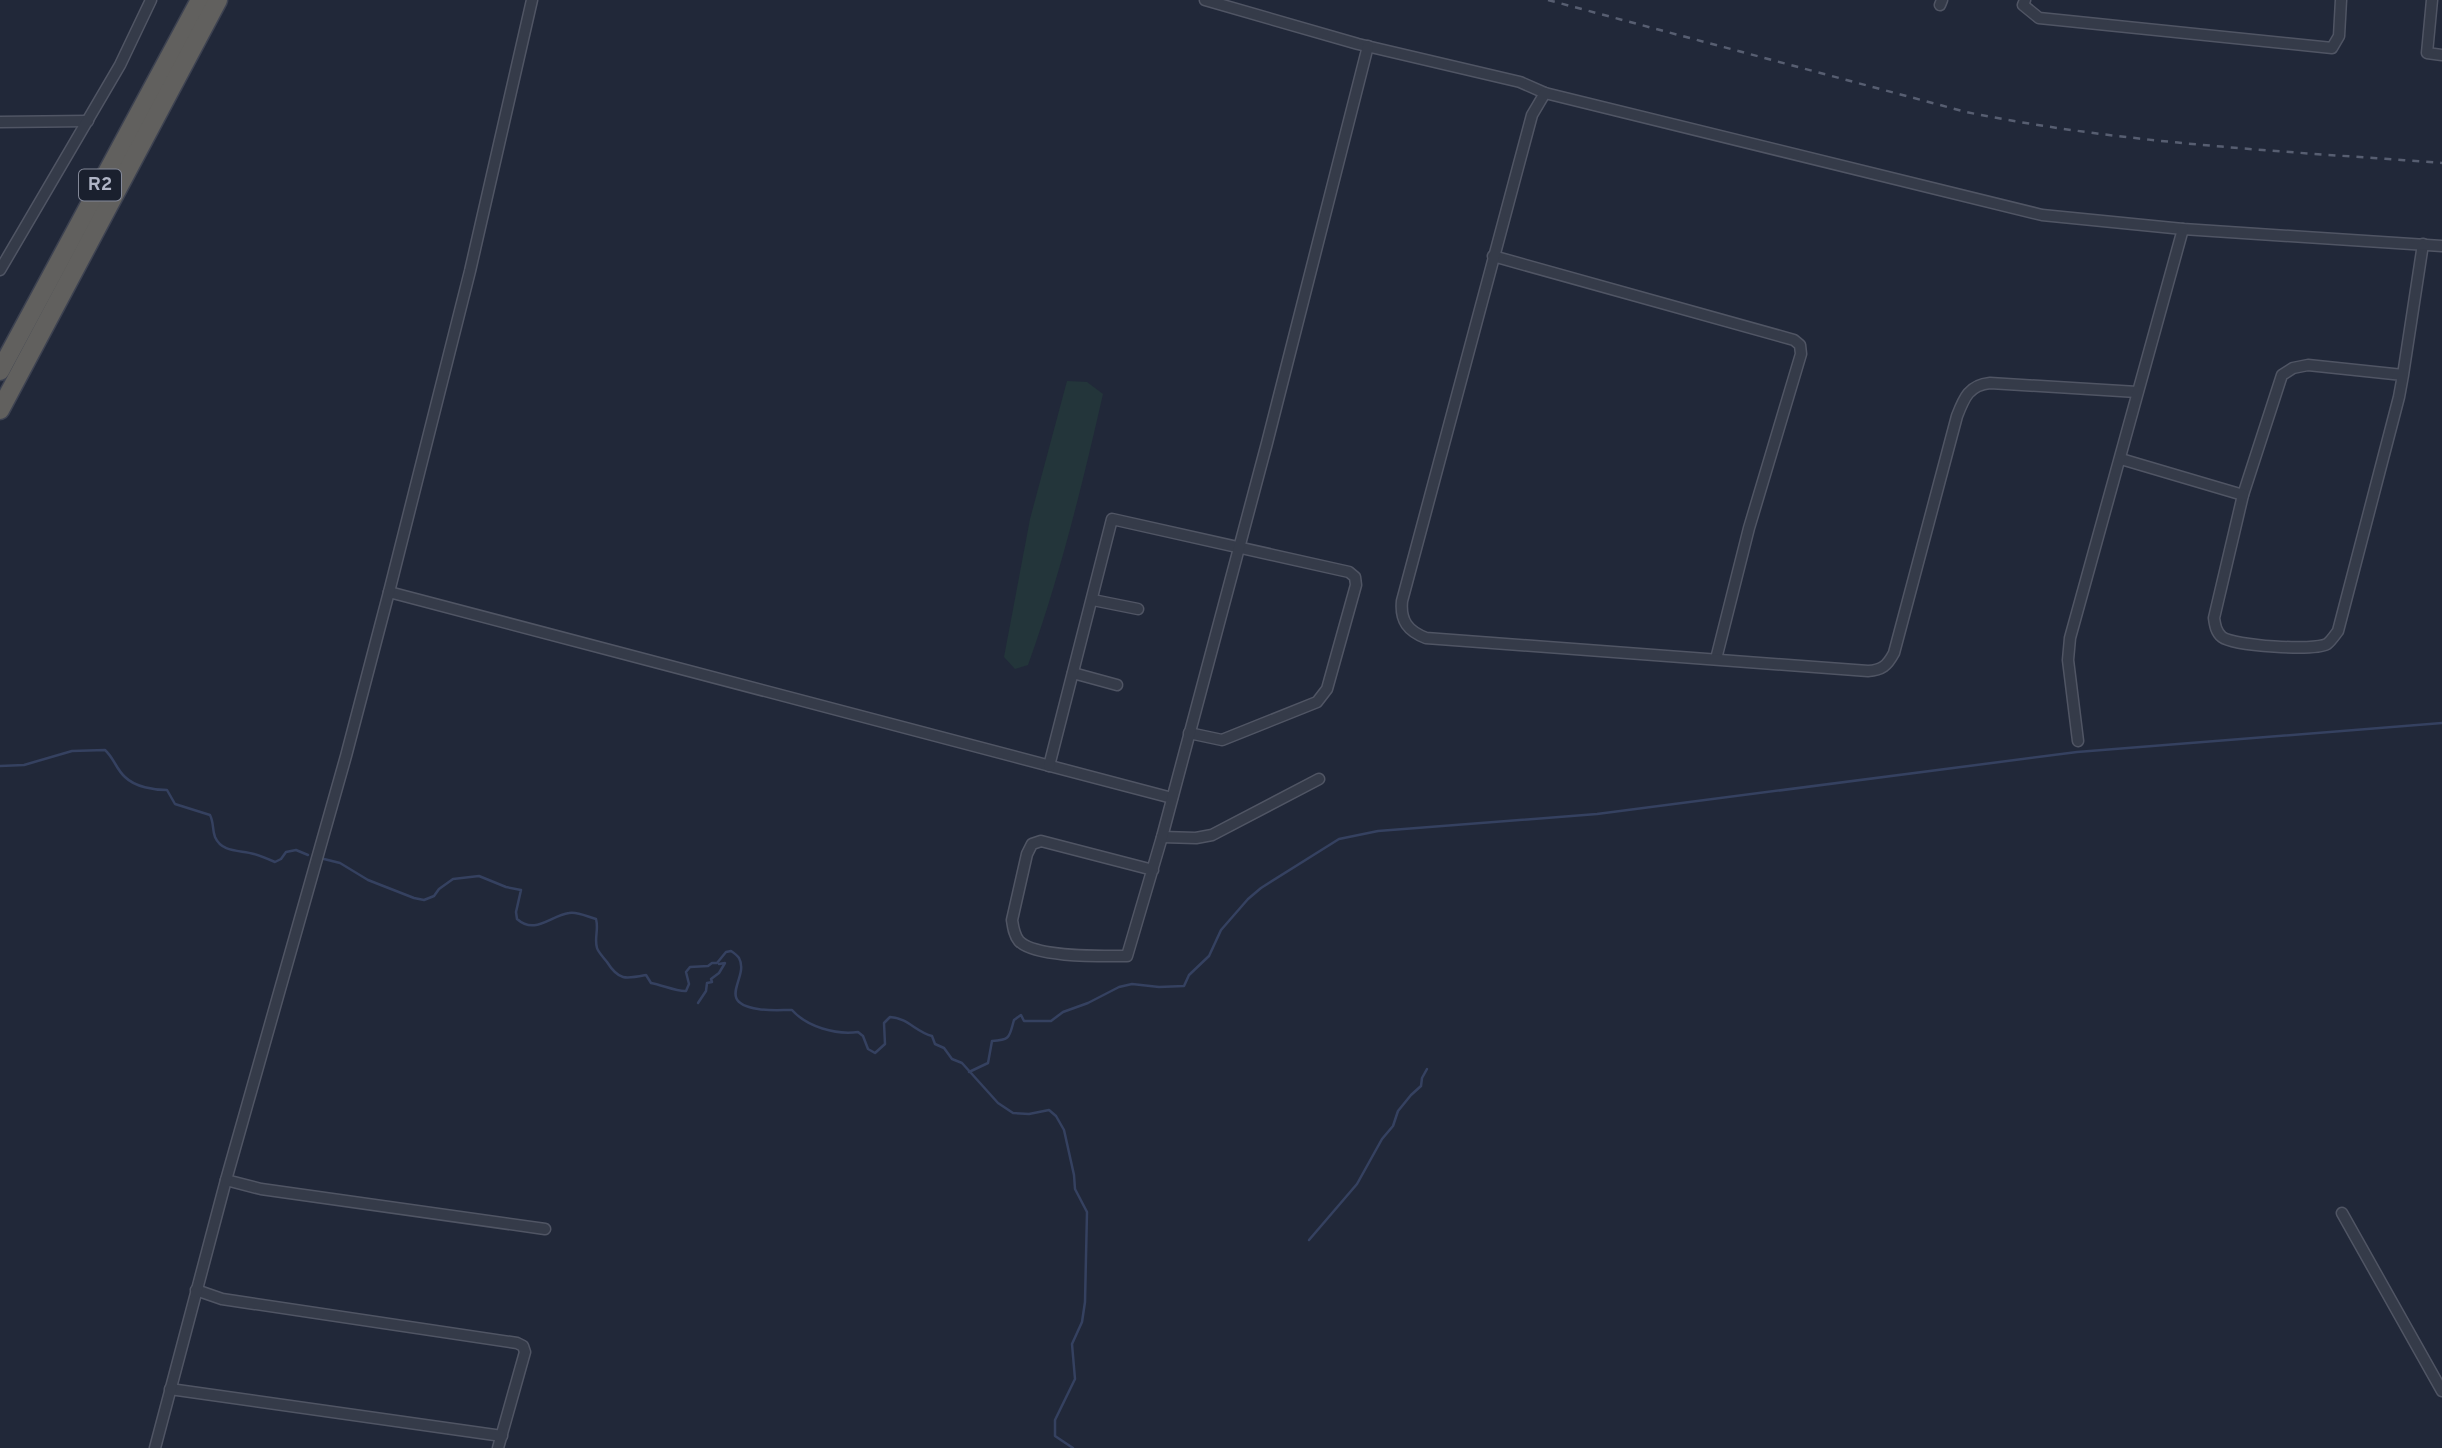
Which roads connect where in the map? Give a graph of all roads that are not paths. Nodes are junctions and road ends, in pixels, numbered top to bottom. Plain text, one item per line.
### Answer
1 (151, 0) edge
2 (200, 0) edge
3 (218, 0) edge
4 (532, 0) edge
5 (1205, 0) edge
6 (2025, 0) edge
7 (2341, 0) edge
8 (2432, 0) edge
9 (1368, 46) junction
10 (2442, 55) edge
11 (1545, 93) junction
12 (88, 121) junction
13 (0, 122) edge
14 (2183, 229) junction
15 (2423, 244) junction
16 (2442, 246) edge
17 (1493, 256) junction
18 (0, 270) edge
19 (0, 371) edge
20 (2403, 375) junction
21 (2137, 392) junction
22 (0, 408) edge
23 (2121, 459) junction
24 (2243, 495) junction
25 (1239, 548) junction
26 (389, 592) junction
27 (1093, 600) junction
28 (1138, 609) dead end
29 (1716, 659) junction
30 (1073, 673) junction
31 (1117, 685) dead end
32 (1189, 733) junction
33 (2078, 741) dead end
34 (1049, 766) junction
35 (1319, 779) dead end
36 (1172, 798) junction
37 (1162, 837) junction
38 (1153, 870) junction
39 (226, 1180) junction
40 (2342, 1213) dead end
41 (545, 1229) dead end
42 (196, 1290) junction
43 (170, 1389) junction
44 (2442, 1391) edge
45 (502, 1436) junction
46 (155, 1448) edge
47 (498, 1448) edge

1 - 12 street
2 - 19 highway, R2
3 - 22 highway, R2
4 - 26 street
5 - 9 street
6 - 7 street
8 - 10 street
9 - 11 street
9 - 25 street
11 - 14 street
11 - 17 street
12 - 13 street
12 - 18 street
14 - 15 street
14 - 21 street
15 - 16 street
15 - 20 street
17 - 29 street
17 - 29 street
20 - 24 street
20 - 24 street
21 - 23 street
21 - 29 street
23 - 24 street
23 - 33 street
25 - 27 street
25 - 32 street
25 - 32 street
26 - 34 street
26 - 39 street
27 - 28 street
27 - 30 street
30 - 31 street
30 - 34 street
32 - 36 street
34 - 36 street
35 - 37 street
36 - 37 street
37 - 38 street
38 - 38 street
39 - 41 street
39 - 42 street
40 - 44 street
42 - 43 street
42 - 45 street
43 - 45 street
43 - 46 street
45 - 47 street

